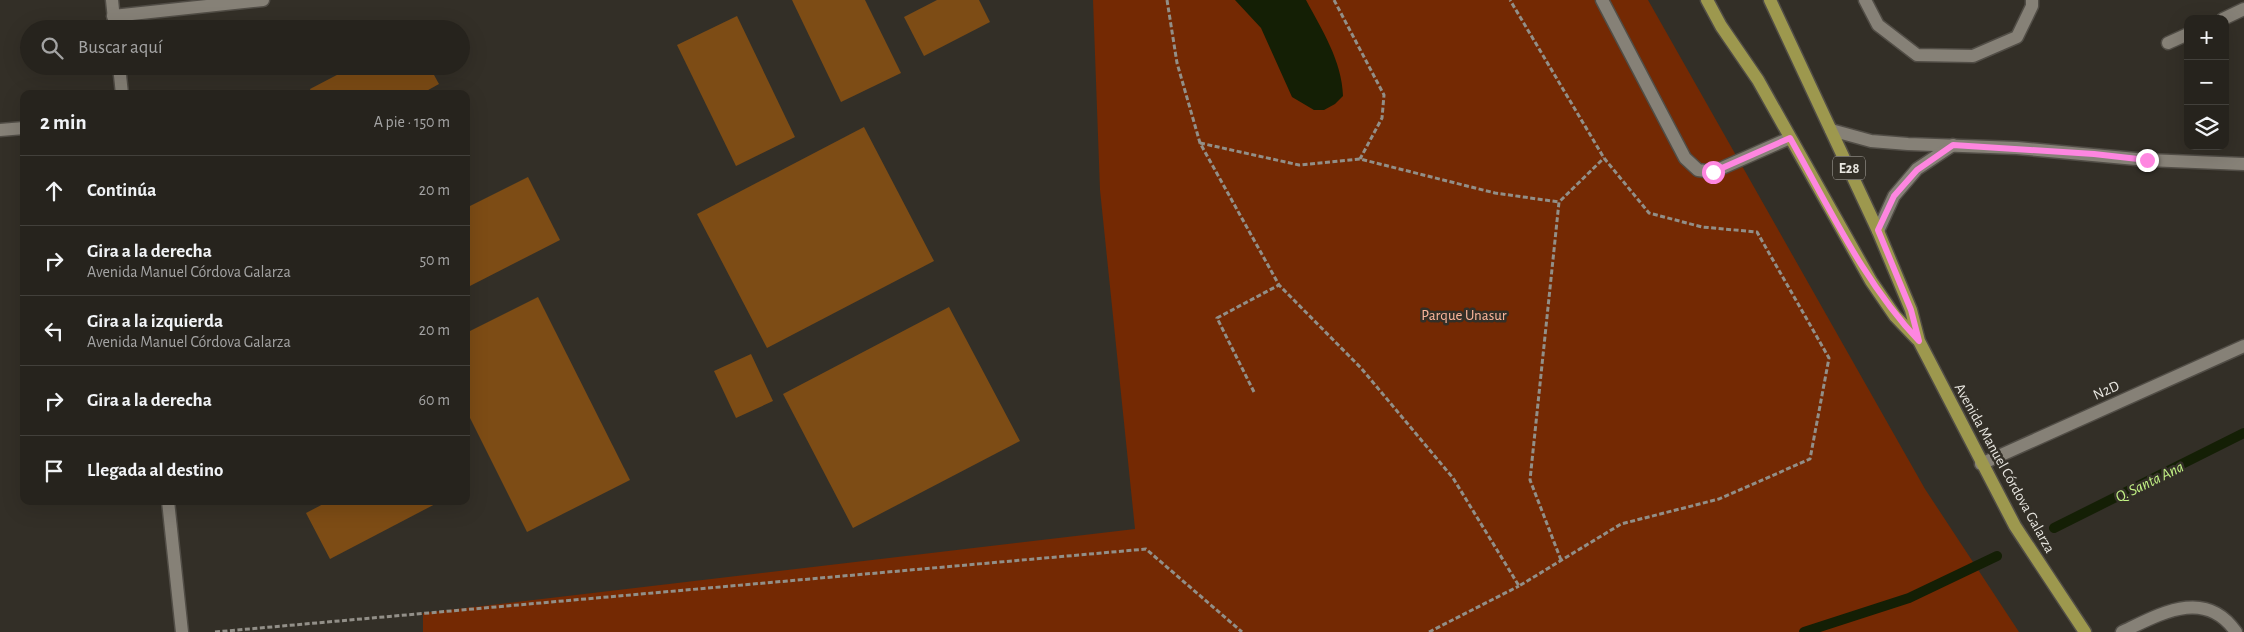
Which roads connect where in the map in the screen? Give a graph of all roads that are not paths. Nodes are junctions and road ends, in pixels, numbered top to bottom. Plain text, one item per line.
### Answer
1 (112, 0) edge
2 (262, 0) edge
3 (1602, 0) edge
4 (1707, 0) edge
5 (1770, 0) edge
6 (1865, 0) edge
7 (2032, 0) edge
8 (2244, 9) edge
9 (2229, 16) edge
10 (114, 20) edge
11 (127, 20) edge
12 (2184, 36) edge
13 (2168, 43) dead end
14 (120, 75) edge
15 (122, 90) edge
16 (20, 128) edge
17 (0, 130) edge
18 (1831, 130) junction
19 (1790, 138) junction
20 (1953, 145) junction
21 (2244, 164) edge
22 (1878, 230) junction
23 (1919, 341) junction
24 (2244, 346) edge
25 (1981, 464) junction
26 (168, 505) edge
27 (182, 632) edge
28 (2085, 632) edge
29 (2122, 632) edge
30 (2236, 632) edge

1 - 10 street
2 - 11 street
3 - 19 street
4 - 19 main road, Avenida Manuel Córdova Galarza / E28
5 - 18 main road, Avenida Manuel Córdova Galarza / E28
6 - 7 street
8 - 9 street
12 - 13 street
14 - 15 street
16 - 17 street
18 - 20 street
18 - 22 main road, Avenida Manuel Córdova Galarza / E28
19 - 23 main road, Avenida Manuel Córdova Galarza / E28
20 - 21 street
20 - 22 street
22 - 23 main road, Avenida Manuel Córdova Galarza / E28
23 - 25 main road, Avenida Manuel Córdova Galarza / E28
24 - 25 street, N2D
25 - 28 main road, Avenida Manuel Córdova Galarza / E28
26 - 27 street
29 - 30 street

